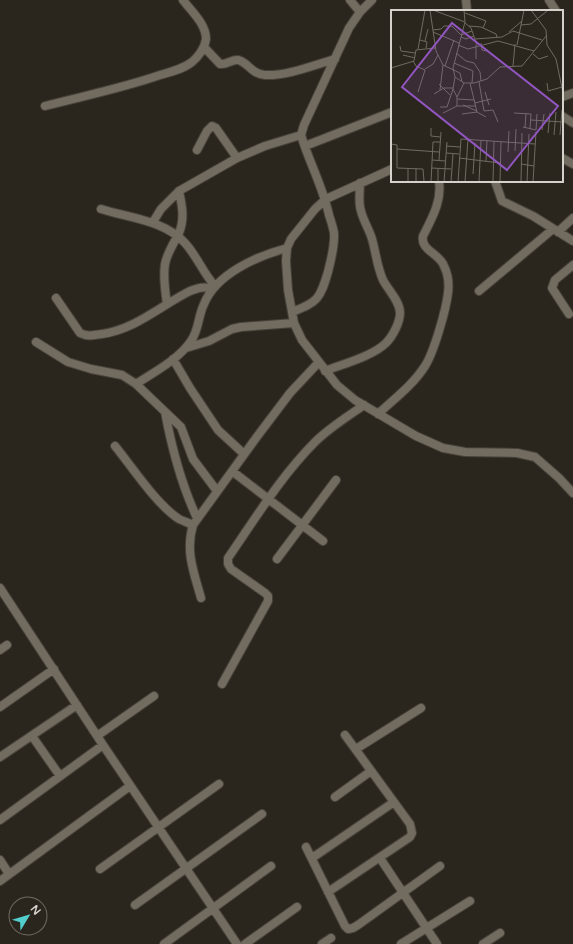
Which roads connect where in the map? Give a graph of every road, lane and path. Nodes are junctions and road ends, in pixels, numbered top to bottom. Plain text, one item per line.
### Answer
1 (184, 0) edge
2 (350, 0) edge
3 (372, 0) edge
4 (466, 0) edge
5 (549, 0) edge
6 (467, 10) edge
7 (555, 10) edge
8 (360, 12) junction
9 (204, 47) junction
10 (335, 59) junction
11 (573, 93) edge
12 (563, 97) edge
13 (45, 106) dead end
14 (391, 112) edge
15 (563, 117) edge
16 (573, 123) edge
17 (301, 135) junction
18 (305, 146) junction
19 (197, 150) dead end
20 (237, 158) junction
21 (563, 159) edge
22 (573, 164) edge
23 (391, 169) edge
24 (439, 182) edge
25 (495, 182) edge
26 (360, 183) junction
27 (179, 191) junction
28 (326, 199) junction
29 (101, 209) dead end
30 (573, 218) edge
31 (152, 222) junction
32 (556, 230) junction
33 (177, 236) junction
34 (573, 241) edge
35 (287, 248) junction
36 (573, 265) edge
37 (214, 288) junction
38 (479, 291) dead end
39 (56, 298) dead end
40 (168, 304) junction
41 (292, 312) junction
42 (569, 314) dead end
43 (294, 323) junction
44 (36, 342) dead end
45 (186, 348) junction
46 (173, 359) junction
47 (319, 362) junction
48 (325, 370) junction
49 (136, 384) junction
50 (364, 405) junction
51 (165, 412) junction
52 (378, 414) junction
53 (115, 446) dead end
54 (244, 454) junction
55 (232, 471) junction
56 (336, 480) dead end
57 (217, 491) junction
58 (573, 493) edge
59 (269, 499) junction
60 (195, 522) junction
61 (302, 524) junction
62 (322, 541) dead end
63 (277, 559) dead end
64 (0, 588) edge
65 (201, 598) dead end
66 (54, 669) junction
67 (222, 684) dead end
68 (154, 696) dead end
69 (77, 705) junction
70 (0, 707) edge
71 (421, 708) dead end
72 (345, 735) dead end
73 (32, 736) junction
74 (97, 736) junction
75 (103, 745) junction
76 (356, 749) junction
77 (0, 757) edge
78 (371, 770) junction
79 (60, 776) junction
80 (219, 784) dead end
81 (130, 786) junction
82 (335, 797) dead end
83 (394, 802) junction
84 (262, 814) dead end
85 (0, 820) edge
86 (159, 829) junction
87 (306, 847) dead end
88 (312, 858) junction
89 (380, 858) junction
90 (0, 860) edge
91 (271, 866) dead end
92 (440, 866) dead end
93 (186, 869) junction
94 (100, 870) dead end
95 (9, 874) junction
96 (0, 881) edge
97 (328, 892) junction
98 (403, 893) junction
99 (470, 901) dead end
100 (135, 905) dead end
101 (297, 907) dead end
102 (213, 908) junction
103 (426, 928) junction
104 (500, 933) dead end
105 (331, 938) dead end
106 (164, 944) edge
107 (236, 944) edge
108 (244, 944) edge
109 (322, 944) edge
110 (401, 944) edge
111 (436, 944) edge
112 (483, 944) edge

1 - 9 street
2 - 8 street
3 - 8 street
4 - 6 street
5 - 7 street
8 - 10 street
9 - 10 street
9 - 13 street
10 - 17 street
11 - 12 street
14 - 18 street
15 - 16 street
17 - 18 street
17 - 20 street
18 - 28 street
19 - 20 street
20 - 27 street
21 - 22 street
23 - 26 street
24 - 52 street
25 - 32 street
26 - 28 street
26 - 48 street
27 - 31 street
27 - 33 street
28 - 35 street
28 - 41 street
29 - 31 street
30 - 32 street
31 - 33 street
32 - 34 street
32 - 38 street
33 - 37 street
33 - 40 street
35 - 37 street
35 - 41 street
36 - 42 street
37 - 40 street
37 - 45 street
39 - 40 street
41 - 43 street
43 - 45 street
43 - 47 street
44 - 49 street
45 - 46 street
46 - 49 street
46 - 54 street
47 - 48 street
47 - 54 street
48 - 50 street
49 - 51 street
50 - 52 street
50 - 59 street
51 - 57 street
51 - 60 street
52 - 58 street
53 - 60 street
54 - 55 street
55 - 57 street
55 - 59 street
56 - 61 street
57 - 60 street
59 - 61 street
59 - 67 street
60 - 65 street
61 - 62 street
61 - 63 street
64 - 66 street
66 - 69 street
66 - 70 street
68 - 74 street
69 - 73 street
69 - 74 street
71 - 76 street
72 - 76 street
73 - 77 street
73 - 79 street
74 - 75 street
75 - 79 street
75 - 81 street
76 - 78 street
78 - 82 street
78 - 83 street
79 - 85 street
80 - 86 street
81 - 86 street
81 - 95 street
83 - 88 street
83 - 89 street
84 - 93 street
86 - 93 street
86 - 94 street
87 - 88 street
88 - 97 street
89 - 97 street
89 - 98 street
90 - 95 street
91 - 102 street
92 - 98 street
93 - 100 street
93 - 102 street
95 - 96 street
97 - 98 street
98 - 103 street
99 - 103 street
101 - 108 street
102 - 106 street
102 - 107 street
103 - 110 street
103 - 111 street
104 - 112 street
105 - 109 street

